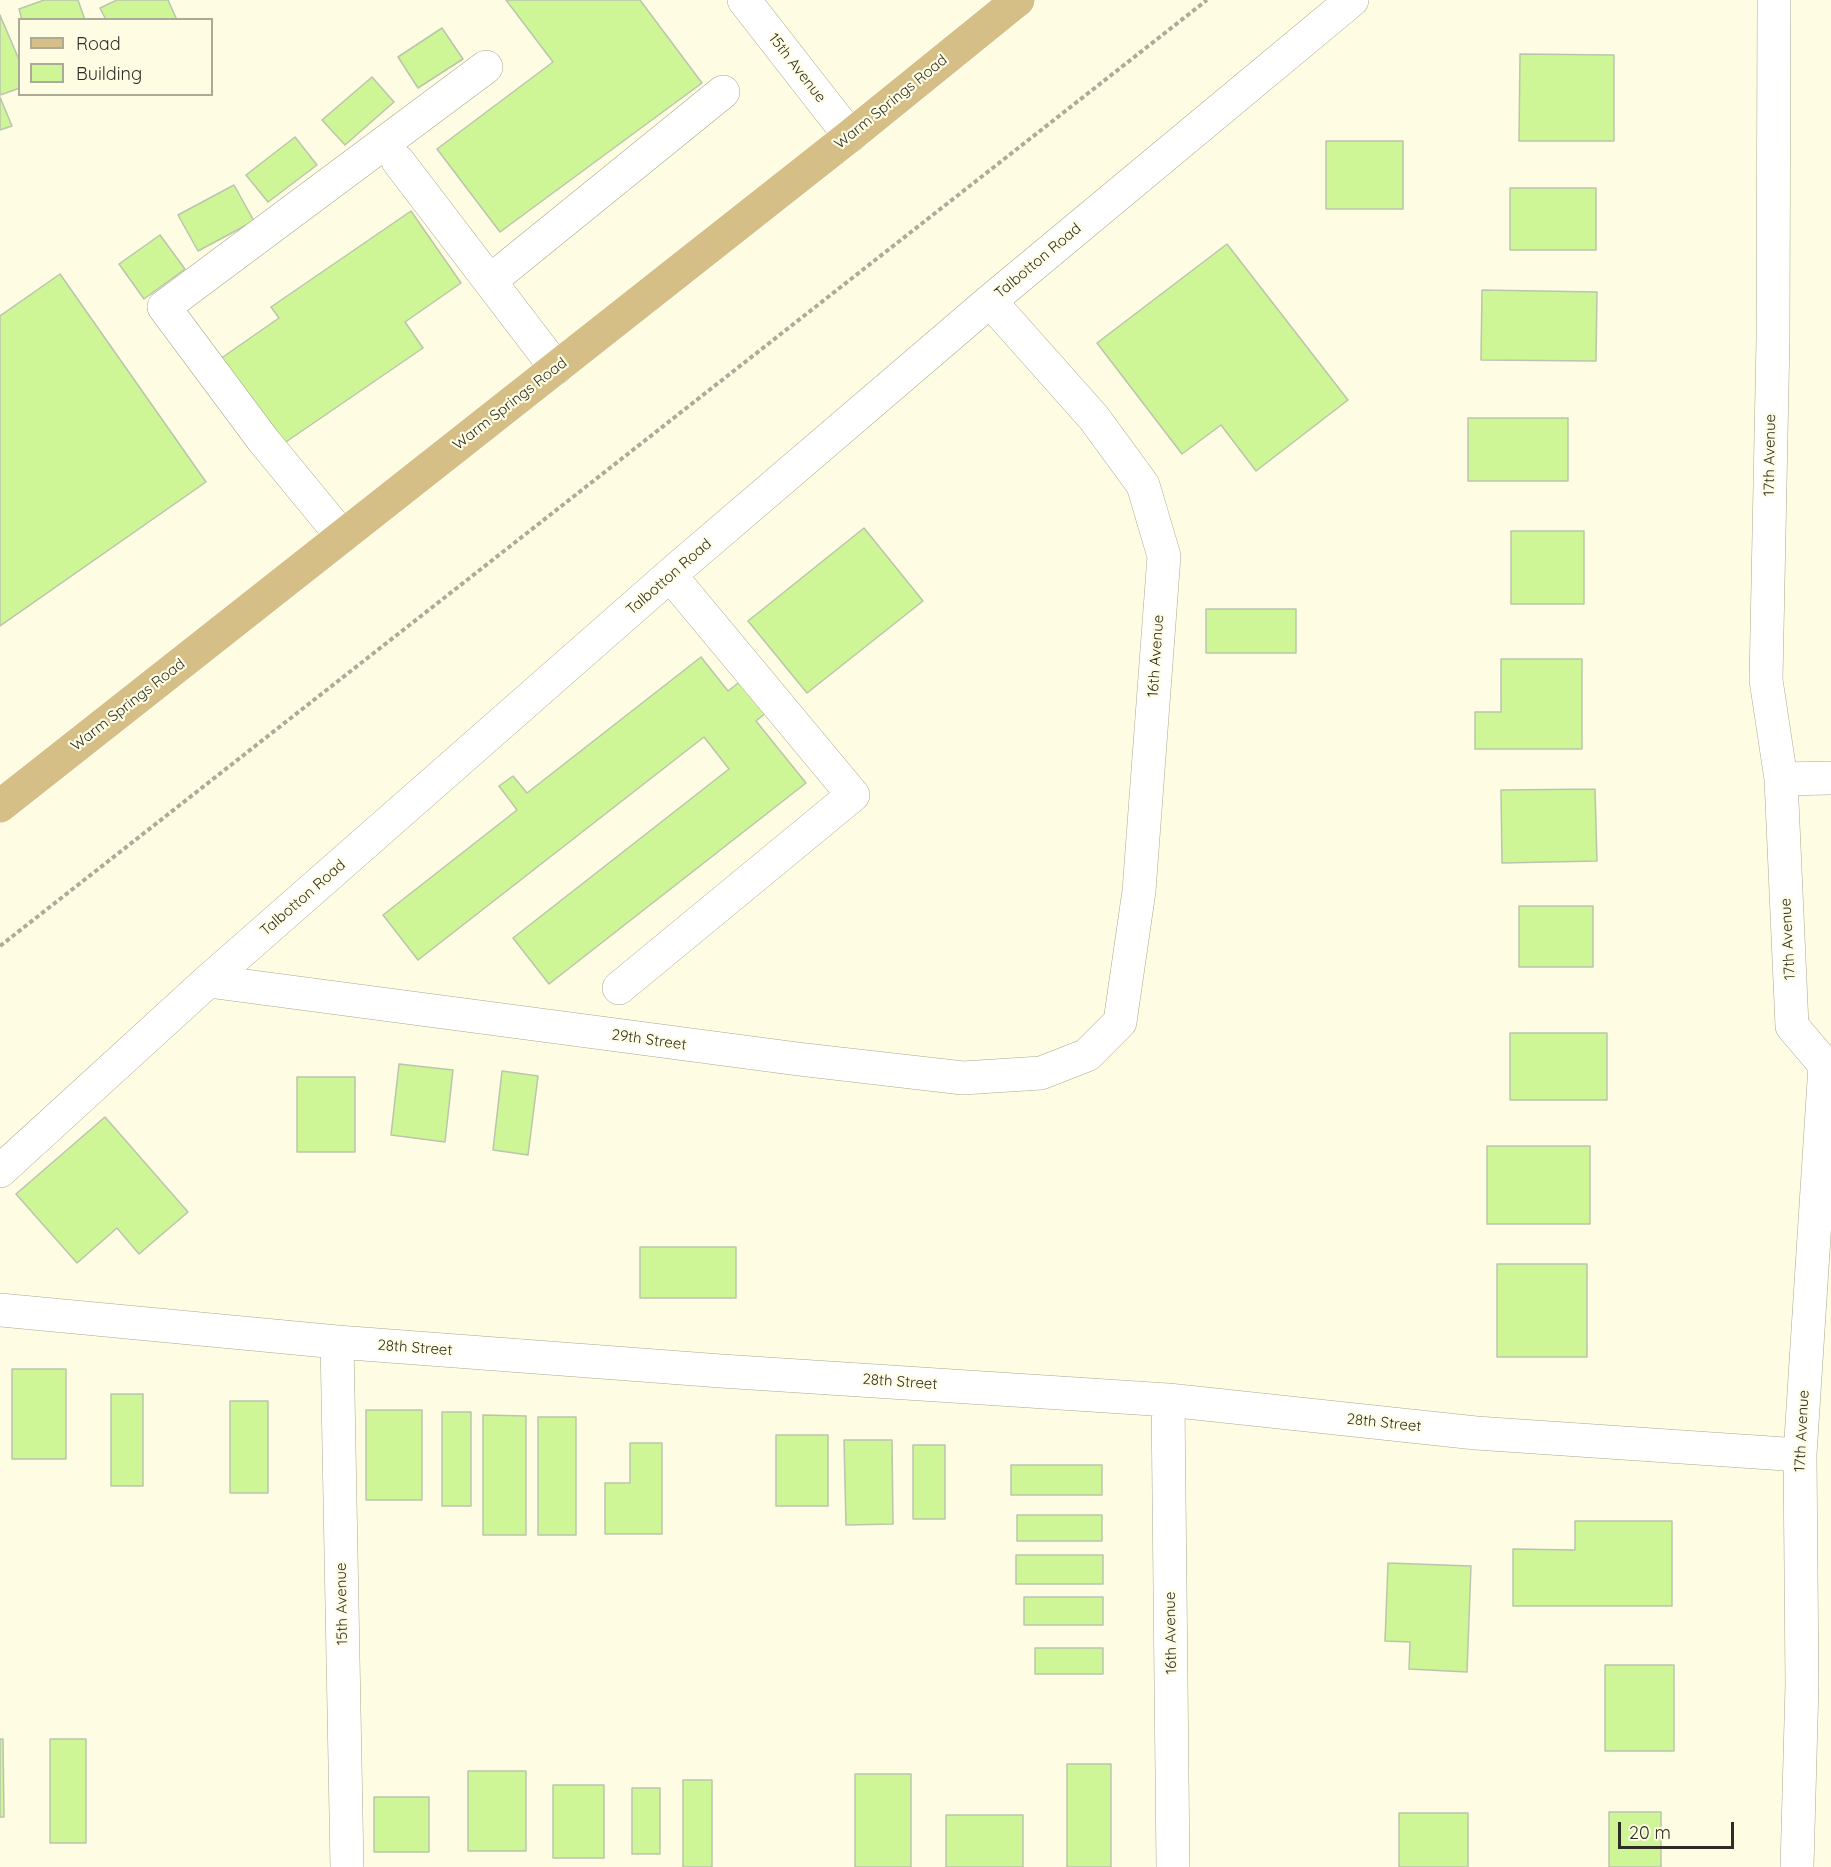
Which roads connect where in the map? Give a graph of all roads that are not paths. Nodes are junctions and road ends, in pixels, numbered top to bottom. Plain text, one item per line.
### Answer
1 (744, 0) edge
2 (1018, 0) edge
3 (1352, 0) edge
4 (1774, 0) edge
5 (486, 67) dead end
6 (723, 92) dead end
7 (849, 136) junction
8 (398, 161) dead end
9 (490, 281) junction
10 (990, 301) junction
11 (556, 368) junction
12 (342, 536) junction
13 (670, 575) junction
14 (1831, 778) edge
15 (1781, 779) junction
16 (0, 806) edge
17 (208, 981) junction
18 (619, 988) dead end
19 (1087, 1055) joint
20 (1828, 1060) edge
21 (0, 1172) edge
22 (0, 1310) edge
23 (337, 1342) junction
24 (1168, 1400) junction
25 (1800, 1455) junction
26 (347, 1867) edge
27 (1173, 1867) edge
28 (1797, 1867) edge

1 - 7 street, 15th Avenue
2 - 7 main road, Warm Springs Road
3 - 10 street, Talbotton Road
4 - 15 street, 17th Avenue
5 - 12 street
6 - 9 street
7 - 11 main road, Warm Springs Road
8 - 9 street
9 - 11 street
10 - 13 street, Talbotton Road
10 - 19 street, 16th Avenue
11 - 12 main road, Warm Springs Road
12 - 16 main road, Warm Springs Road
13 - 17 street, Talbotton Road
13 - 18 street
14 - 15 street
15 - 20 street, 17th Avenue
17 - 19 street, 29th Street
17 - 21 street, Talbotton Road
20 - 25 street, 17th Avenue
22 - 23 street, 28th Street
23 - 24 street, 28th Street
23 - 26 street, 15th Avenue
24 - 25 street, 28th Street
24 - 27 street, 16th Avenue
25 - 28 street, 17th Avenue

